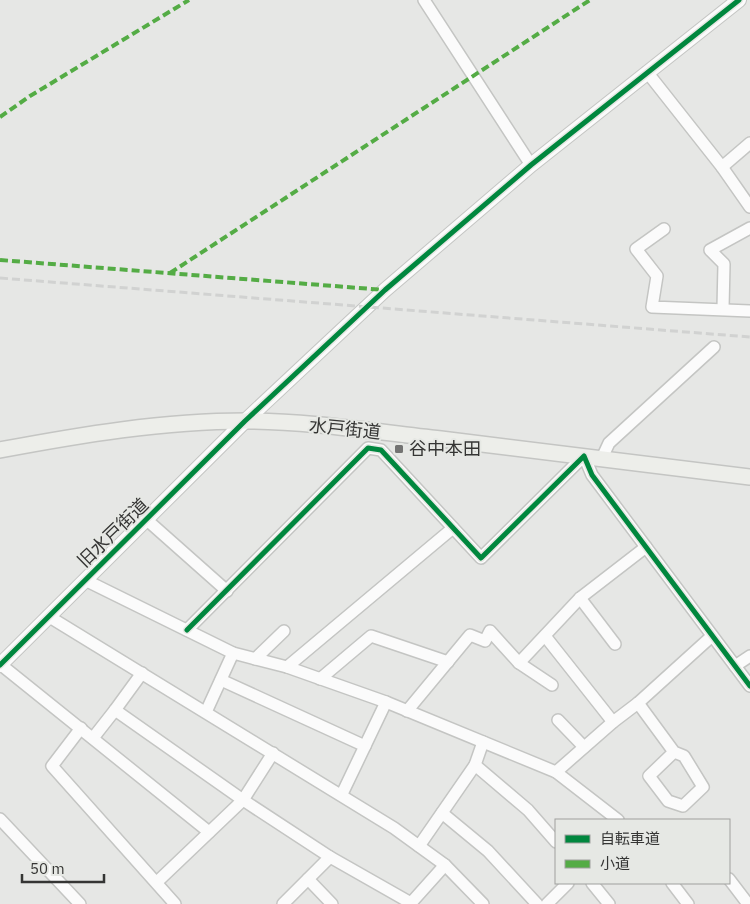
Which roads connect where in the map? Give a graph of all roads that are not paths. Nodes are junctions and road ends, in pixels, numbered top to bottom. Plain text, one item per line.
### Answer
1 (424, 0) edge
2 (739, 0) edge
3 (647, 72) junction
4 (750, 143) edge
5 (532, 164) junction
6 (722, 167) junction
7 (748, 200) edge
8 (750, 228) edge
9 (664, 229) dead end
10 (723, 308) junction
11 (750, 311) edge
12 (714, 347) dead end
13 (245, 421) junction
14 (375, 432) junction
15 (375, 449) junction
16 (0, 450) edge
17 (584, 456) junction
18 (602, 458) junction
19 (750, 477) edge
20 (147, 520) junction
21 (453, 528) junction
22 (646, 547) junction
23 (85, 580) junction
24 (227, 591) junction
25 (580, 598) junction
26 (48, 616) junction
27 (187, 630) junction
28 (284, 631) dead end
29 (545, 636) junction
30 (712, 636) junction
31 (615, 644) dead end
32 (233, 653) junction
33 (750, 656) edge
34 (255, 659) junction
35 (448, 662) junction
36 (520, 663) junction
37 (0, 664) edge
38 (735, 666) junction
39 (287, 667) junction
40 (142, 674) junction
41 (320, 679) junction
42 (221, 680) junction
43 (552, 685) dead end
44 (750, 686) edge
45 (386, 702) junction
46 (638, 703) junction
47 (115, 710) junction
48 (407, 711) junction
49 (206, 712) junction
50 (558, 720) dead end
51 (612, 722) junction
52 (81, 728) junction
53 (93, 738) junction
54 (483, 742) junction
55 (365, 746) junction
56 (584, 747) junction
57 (674, 752) junction
58 (273, 753) junction
59 (475, 766) junction
60 (556, 772) junction
61 (342, 794) junction
62 (243, 800) junction
63 (442, 813) junction
64 (0, 819) edge
65 (617, 819) edge
66 (209, 832) junction
67 (555, 841) edge
68 (419, 846) junction
69 (330, 857) junction
70 (445, 865) junction
71 (308, 879) junction
72 (730, 880) edge
73 (157, 882) junction
74 (567, 884) edge
75 (593, 884) edge
76 (675, 886) edge
77 (80, 904) edge
78 (175, 904) edge
79 (283, 904) edge
80 (332, 904) edge
81 (410, 904) edge
82 (483, 904) edge
83 (537, 904) edge
84 (547, 904) edge
85 (609, 904) edge
86 (688, 904) edge
87 (748, 904) edge

1 - 5 street
2 - 3 street, 旧水戸街道
3 - 5 street, 旧水戸街道
3 - 6 street
4 - 6 street
5 - 13 street, 旧水戸街道
6 - 7 street
8 - 10 street
9 - 10 street
10 - 11 street
12 - 18 street
13 - 14 main road, 水戸街道
13 - 16 main road, 水戸街道
13 - 20 street, 旧水戸街道
14 - 15 street
14 - 17 main road, 水戸街道
15 - 21 street
15 - 24 street
17 - 18 main road, 水戸街道
17 - 21 street
17 - 22 street
18 - 19 main road, 水戸街道
20 - 23 street, 旧水戸街道
20 - 24 street
21 - 39 street
22 - 25 street
22 - 30 street
23 - 26 street, 旧水戸街道
23 - 27 street
24 - 27 street
25 - 29 street
25 - 31 street
26 - 37 street, 旧水戸街道
26 - 40 street
27 - 32 street
28 - 34 street
29 - 36 street
29 - 51 street
30 - 38 street
30 - 46 street
32 - 34 street
32 - 42 street
33 - 38 street
34 - 39 street
35 - 36 street
35 - 41 street
35 - 48 street
36 - 43 street
37 - 52 street
38 - 44 street
39 - 41 street
40 - 47 street
40 - 49 street
41 - 45 street
42 - 49 street
42 - 55 street
45 - 48 street
45 - 55 street
46 - 51 street
46 - 57 street
47 - 53 street
47 - 62 street
48 - 54 street
49 - 58 street
50 - 56 street
51 - 56 street
52 - 53 street
52 - 73 street
53 - 66 street
54 - 59 street
54 - 60 street
55 - 61 street
56 - 60 street
57 - 57 street
58 - 61 street
58 - 62 street
59 - 63 street
59 - 67 street
60 - 65 street
61 - 68 street
62 - 66 street
62 - 69 street
63 - 68 street
63 - 83 street
64 - 77 street
66 - 73 street
68 - 70 street
69 - 71 street
69 - 81 street
70 - 81 street
70 - 82 street
71 - 79 street
71 - 80 street
72 - 87 street
73 - 78 street
74 - 84 street
75 - 85 street
76 - 86 street

